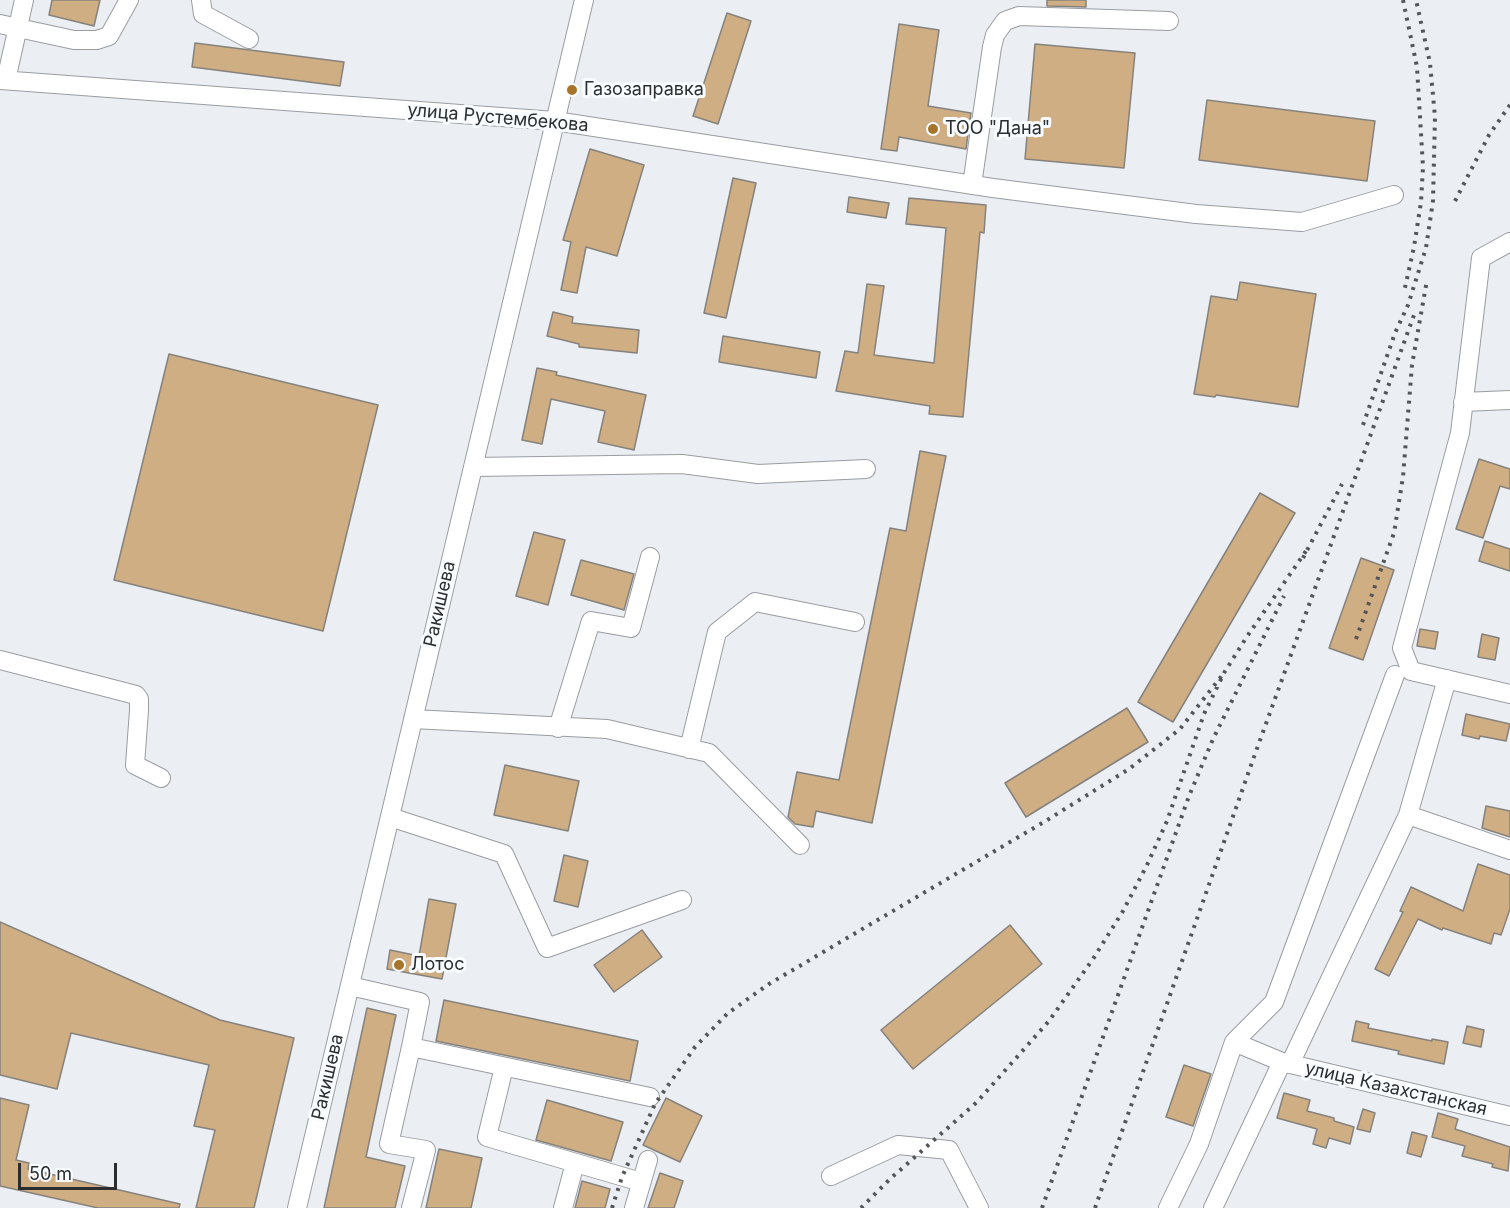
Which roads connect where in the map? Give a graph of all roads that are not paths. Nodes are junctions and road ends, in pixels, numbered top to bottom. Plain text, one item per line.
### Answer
1 (24, 0) edge
2 (129, 0) edge
3 (201, 0) edge
4 (584, 0) edge
5 (1169, 21) dead end
6 (9, 26) edge
7 (249, 39) dead end
8 (3, 80) edge
9 (555, 120) junction
10 (972, 185) junction
11 (1394, 195) dead end
12 (1510, 242) edge
13 (1510, 400) edge
14 (1463, 402) junction
15 (473, 467) junction
16 (866, 469) dead end
17 (650, 557) dead end
18 (855, 622) dead end
19 (0, 660) edge
20 (1403, 673) junction
21 (1447, 679) junction
22 (1510, 694) edge
23 (413, 719) junction
24 (558, 728) junction
25 (689, 749) junction
26 (160, 778) dead end
27 (1408, 815) junction
28 (390, 817) junction
29 (800, 845) dead end
30 (1510, 850) edge
31 (682, 900) dead end
32 (350, 986) junction
33 (1234, 1042) junction
34 (411, 1047) junction
35 (1286, 1063) junction
36 (504, 1066) junction
37 (650, 1097) dead end
38 (1510, 1116) edge
39 (648, 1160) dead end
40 (575, 1163) junction
41 (831, 1176) dead end
42 (641, 1182) junction
43 (297, 1208) edge
44 (411, 1208) edge
45 (563, 1208) edge
46 (634, 1208) edge
47 (978, 1208) edge
48 (1168, 1208) edge
49 (1213, 1208) edge

1 - 6 street
2 - 6 street
3 - 7 street
4 - 9 street, Ракишева
5 - 10 street
6 - 8 street
8 - 9 street, улица Рустембекова
9 - 10 street, улица Рустембекова
9 - 15 street, Ракишева
10 - 11 street, улица Рустембекова
12 - 14 street
13 - 14 street
14 - 20 street
15 - 16 street
15 - 23 street, Ракишева
17 - 24 street
18 - 25 street
19 - 26 street
20 - 21 street
20 - 33 street
21 - 22 street
21 - 27 street
23 - 24 street
23 - 28 street, Ракишева
24 - 25 street
25 - 29 street
27 - 30 street
27 - 35 street
28 - 31 street
28 - 32 street, Ракишева
32 - 34 street
32 - 43 street, Ракишева
33 - 35 street, улица Казахстанская
33 - 48 street
34 - 36 street
34 - 44 street
35 - 38 street, улица Казахстанская
35 - 49 street
36 - 37 street
36 - 40 street
39 - 42 street
40 - 42 street
40 - 45 street
41 - 47 street
42 - 46 street

